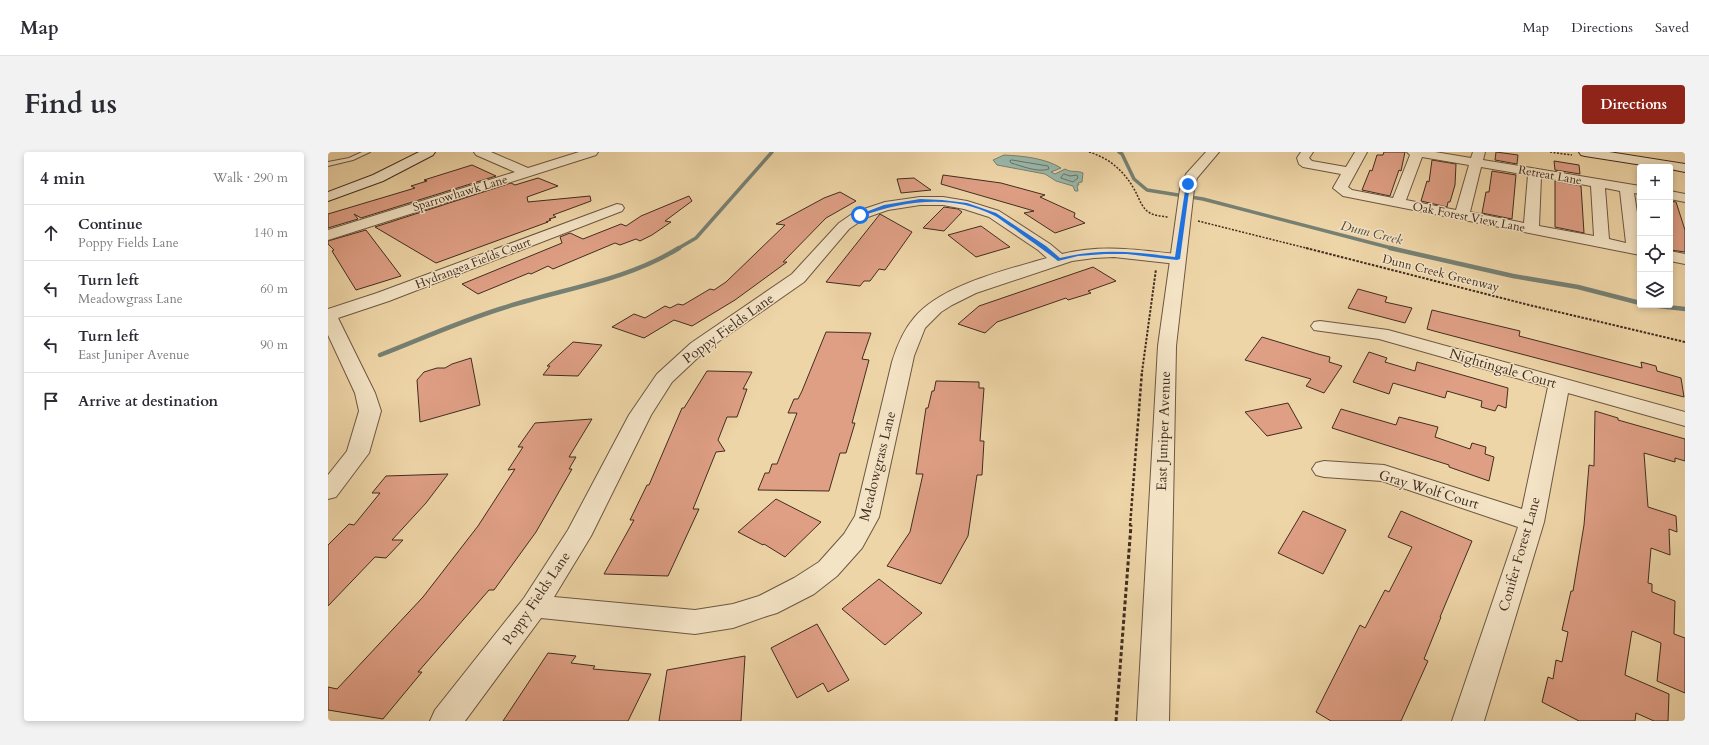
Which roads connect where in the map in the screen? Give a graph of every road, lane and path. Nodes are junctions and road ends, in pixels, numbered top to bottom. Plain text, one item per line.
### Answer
1 (367, 152) edge
2 (429, 152) edge
3 (480, 152) edge
4 (592, 152) edge
5 (1089, 152) edge
6 (1213, 152) edge
7 (1307, 152) edge
8 (1360, 152) edge
9 (1415, 152) edge
10 (1585, 152) edge
11 (1478, 158) edge
12 (328, 164) edge
13 (1685, 168) edge
14 (527, 172) junction
15 (1349, 172) junction
16 (1535, 173) junction
17 (1598, 183) junction
18 (1633, 189) edge
19 (1673, 196) edge
20 (328, 198) edge
21 (1685, 198) edge
22 (1398, 203) junction
23 (617, 208) dead end
24 (1183, 216) junction
25 (1462, 216) junction
26 (1531, 229) junction
27 (328, 235) edge
28 (1602, 243) junction
29 (1637, 250) edge
30 (1673, 257) edge
31 (1685, 259) edge
32 (1059, 260) junction
33 (1167, 261) junction
34 (328, 315) edge
35 (1320, 326) dead end
36 (1685, 342) edge
37 (1559, 384) junction
38 (1685, 419) edge
39 (1324, 469) dead end
40 (328, 491) edge
41 (1532, 522) junction
42 (534, 606) junction
43 (446, 721) edge
44 (1116, 721) edge
45 (1153, 721) edge
46 (1468, 721) edge

1 - 12 lane
2 - 20 street
3 - 14 street
4 - 14 street, Sparrowhawk Lane
5 - 24 path, Dunn Creek Greenway
6 - 24 street, East Juniper Avenue
7 - 15 street
8 - 15 street, Oak Forest View Lane
9 - 11 street, Retreat Lane
9 - 22 street
10 - 13 street
11 - 16 street, Retreat Lane
11 - 25 street
14 - 27 street, Sparrowhawk Lane
15 - 22 street, Oak Forest View Lane
16 - 17 street, Retreat Lane
16 - 26 street
17 - 18 street, Retreat Lane
17 - 28 street
18 - 29 street
19 - 21 street
22 - 25 street, Oak Forest View Lane
23 - 34 street, Hydrangea Fields Court
24 - 33 street, East Juniper Avenue
24 - 36 path, Dunn Creek Greenway
25 - 26 street, Oak Forest View Lane
26 - 28 street, Oak Forest View Lane
28 - 29 street, Oak Forest View Lane
30 - 31 street
32 - 33 street, Meadowgrass Lane
32 - 42 street, Meadowgrass Lane
32 - 42 street, Poppy Fields Lane
33 - 44 path
33 - 45 street, East Juniper Avenue
34 - 40 street
35 - 37 street, Nightingale Court
37 - 38 street, Nightingale Court
37 - 41 street, Conifer Forest Lane
39 - 41 street, Gray Wolf Court
41 - 46 street, Conifer Forest Lane
42 - 43 street, Poppy Fields Lane

